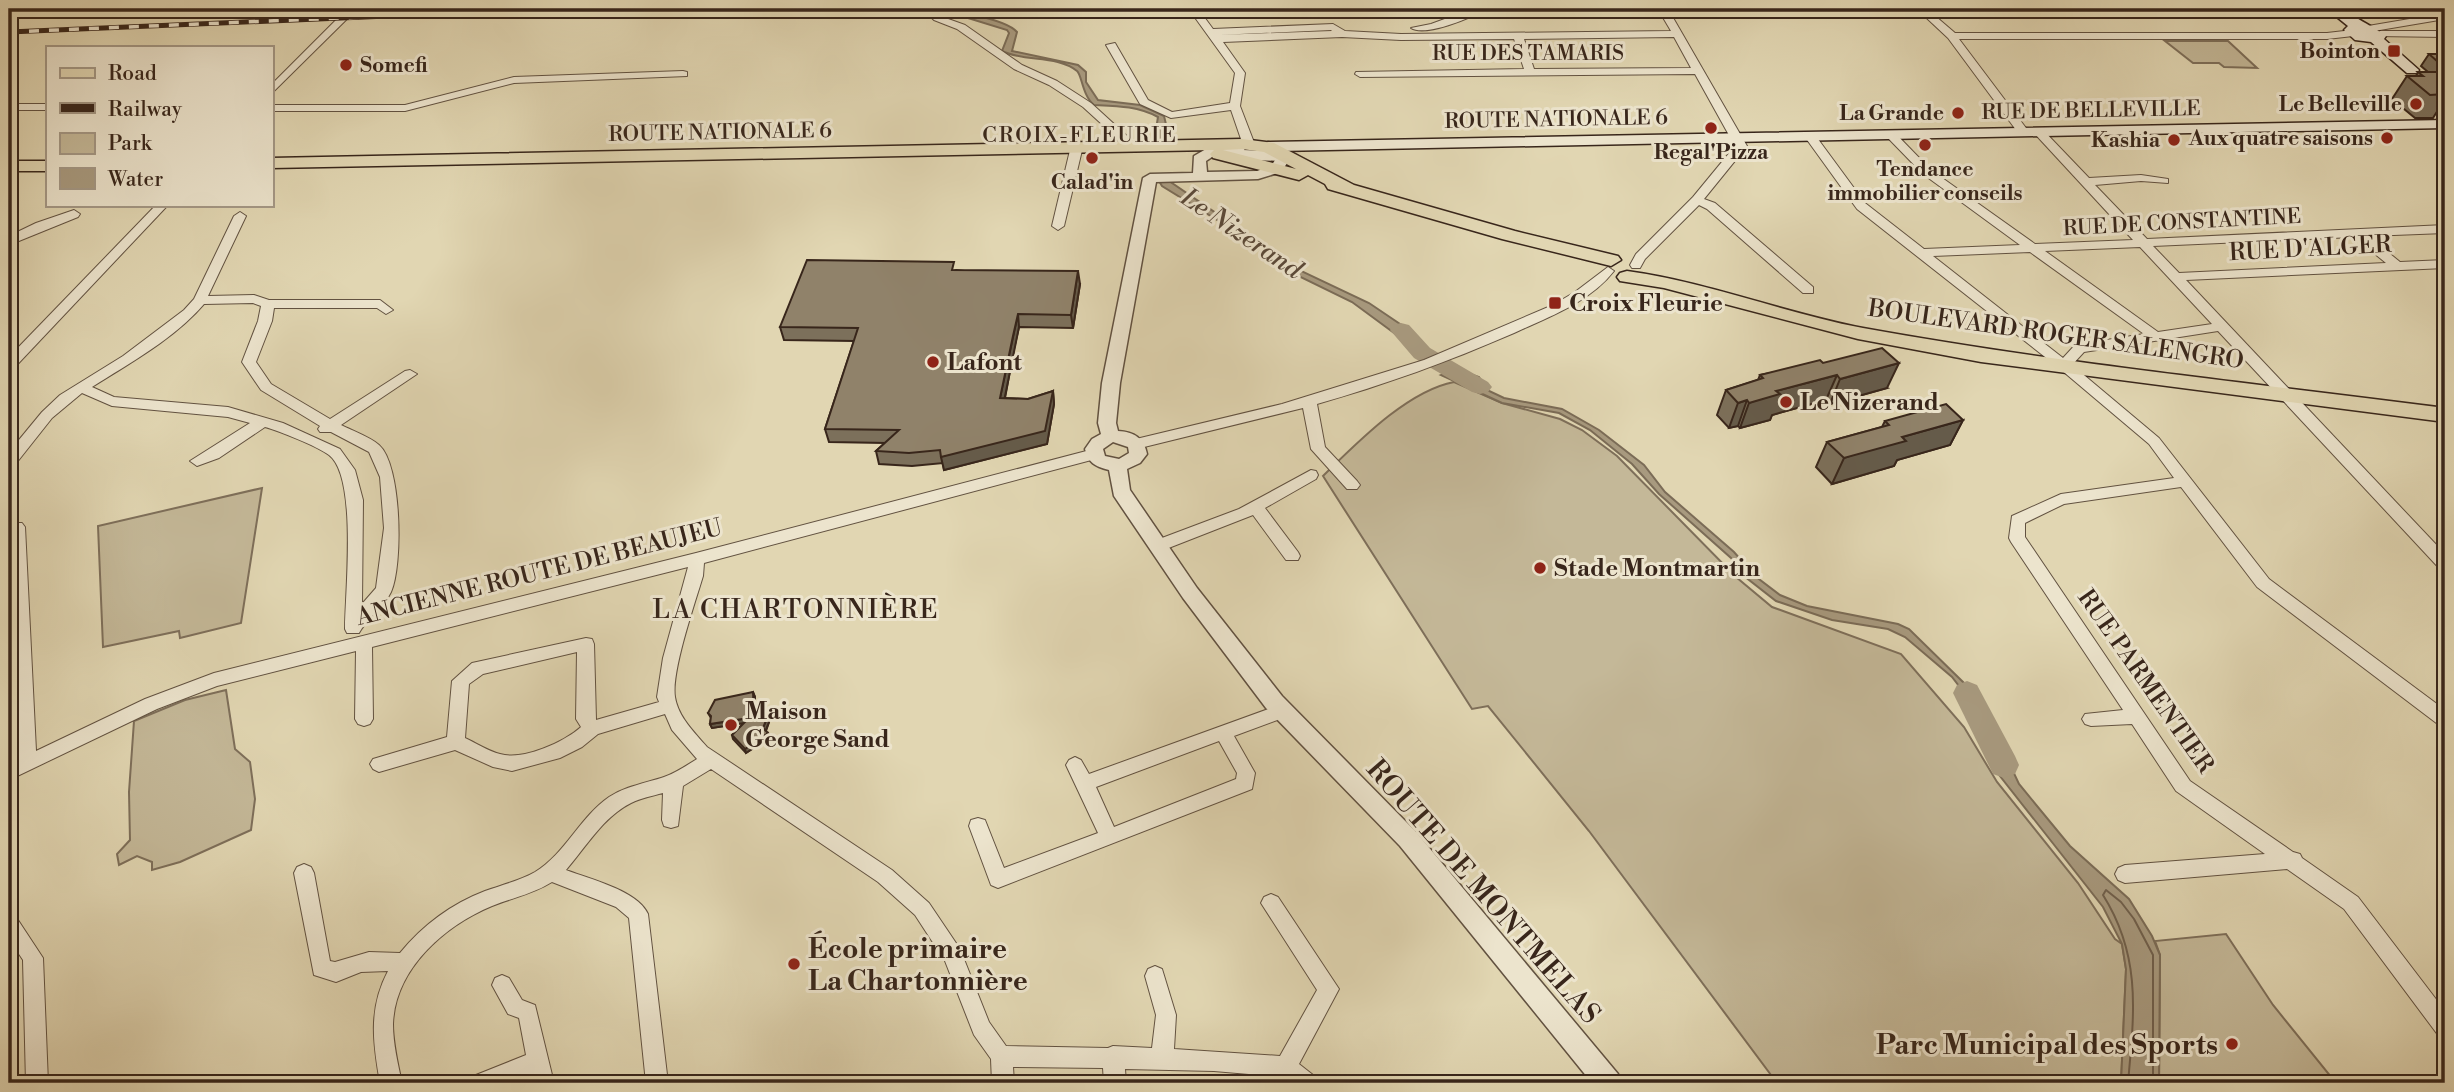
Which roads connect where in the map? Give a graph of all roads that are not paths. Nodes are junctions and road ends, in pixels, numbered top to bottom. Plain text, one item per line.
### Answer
1 (352, 9) edge
2 (1480, 9) edge
3 (1663, 9) edge
4 (1922, 9) edge
5 (2333, 9) edge
6 (1196, 12) dead end
7 (2445, 16) edge
8 (937, 18) dead end
9 (1677, 34) junction
10 (2367, 34) junction
11 (2445, 34) edge
12 (1214, 35) junction
13 (1367, 36) junction
14 (1518, 36) junction
15 (1952, 36) junction
16 (1111, 45) dead end
17 (1696, 71) junction
18 (1530, 72) junction
19 (683, 74) dead end
20 (1360, 74) dead end
21 (2418, 74) edge
22 (273, 89) edge
23 (1235, 106) junction
24 (9, 107) edge
25 (46, 107) edge
26 (273, 108) edge
27 (2445, 124) edge
28 (2023, 132) junction
29 (2039, 132) junction
30 (1891, 135) junction
31 (1811, 137) junction
32 (1737, 138) junction
33 (1170, 144) junction
34 (1131, 145) junction
35 (1376, 145) junction
36 (1077, 146) junction
37 (1258, 146) junction
38 (1216, 153) junction
39 (1281, 162) junction
40 (273, 163) edge
41 (9, 166) edge
42 (46, 166) edge
43 (1176, 176) joint
44 (1200, 176) junction
45 (1150, 178) joint
46 (2164, 181) dead end
47 (2087, 182) junction
48 (1698, 200) junction
49 (161, 206) edge
50 (74, 214) dead end
51 (240, 216) dead end
52 (1058, 226) dead end
53 (2445, 229) edge
54 (2357, 233) junction
55 (9, 241) edge
56 (2143, 242) junction
57 (2037, 250) junction
58 (1922, 253) junction
59 (2445, 264) edge
60 (2397, 266) junction
61 (1621, 268) junction
62 (2176, 277) junction
63 (1808, 289) dead end
64 (200, 300) junction
65 (268, 304) junction
66 (386, 310) dead end
67 (2223, 326) junction
68 (2154, 335) junction
69 (9, 365) edge
70 (2064, 365) junction
71 (411, 374) dead end
72 (82, 388) junction
73 (2288, 394) junction
74 (1309, 401) junction
75 (2445, 415) edge
76 (262, 422) junction
77 (331, 426) junction
78 (1110, 436) junction
79 (309, 440) junction
80 (1136, 444) junction
81 (1094, 454) junction
82 (197, 461) dead end
83 (9, 462) edge
84 (1117, 466) junction
85 (1311, 475) dead end
86 (2186, 481) junction
87 (1352, 485) dead end
88 (1256, 507) junction
89 (17, 527) dead end
90 (1160, 545) junction
91 (1292, 556) dead end
92 (696, 559) junction
93 (2445, 564) edge
94 (353, 624) junction
95 (358, 642) junction
96 (669, 706) junction
97 (1282, 710) junction
98 (2444, 716) edge
99 (2137, 717) junction
100 (364, 719) dead end
101 (2091, 719) dead end
102 (592, 728) junction
103 (1223, 732) junction
104 (456, 743) junction
105 (712, 759) junction
106 (27, 763) junction
107 (379, 764) dead end
108 (1074, 765) dead end
109 (9, 772) edge
110 (675, 780) junction
111 (1085, 783) junction
112 (671, 820) dead end
113 (978, 826) dead end
114 (1109, 837) junction
115 (2293, 860) junction
116 (549, 872) junction
117 (304, 873) dead end
118 (2125, 874) dead end
119 (1271, 903) dead end
120 (9, 923) edge
121 (403, 963) junction
122 (1155, 976) dead end
123 (502, 985) dead end
124 (2445, 1028) edge
125 (1001, 1056) junction
126 (1114, 1056) junction
127 (1162, 1058) junction
128 (537, 1060) junction
129 (1286, 1067) junction
130 (37, 1083) edge
131 (391, 1083) edge
132 (484, 1083) edge
133 (543, 1083) edge
134 (657, 1083) edge
135 (1003, 1083) edge
136 (1115, 1083) edge
137 (1305, 1083) edge
138 (1609, 1083) edge

1 - 22 street
2 - 13 street
3 - 9 street
4 - 15 street
5 - 10 main road
6 - 12 street
7 - 10 street
8 - 34 street
9 - 14 street
9 - 17 street
10 - 11 street
10 - 15 street
10 - 21 main road
12 - 13 street
12 - 23 street
13 - 14 street
14 - 18 street
15 - 28 street
16 - 23 street
17 - 18 street, RUE DES TAMARIS
17 - 32 street
18 - 20 street, RUE DES TAMARIS
19 - 26 street
23 - 37 street
24 - 25 street
27 - 29 main road, RUE DE BELLEVILLE
28 - 29 main road, RUE DE BELLEVILLE
28 - 30 main road, RUE DE BELLEVILLE
29 - 47 street
30 - 31 main road, RUE DE BELLEVILLE
30 - 57 street
31 - 32 main road, RUE DE BELLEVILLE
31 - 58 street
32 - 35 main road, ROUTE NATIONALE 6
32 - 48 street
33 - 34 main road, ROUTE NATIONALE 6
33 - 37 main road, ROUTE NATIONALE 6
33 - 38 main road, ROUTE NATIONALE 6
34 - 36 main road, ROUTE NATIONALE 6
35 - 37 main road, ROUTE NATIONALE 6
35 - 39 main road, ROUTE NATIONALE 6
36 - 40 main road, ROUTE NATIONALE 6
36 - 52 street
37 - 38 street
37 - 39 main road, BOULEVARD ROGER SALENGRO
38 - 39 main road, BOULEVARD ROGER SALENGRO
38 - 44 street
39 - 44 street
39 - 61 main road, BOULEVARD ROGER SALENGRO
41 - 42 main road
43 - 44 street
43 - 45 street
45 - 78 street
46 - 47 street
47 - 56 street
48 - 61 street
48 - 63 street
49 - 69 street
50 - 55 street
51 - 64 street
53 - 54 street, RUE DE CONSTANTINE
54 - 56 street, RUE DE CONSTANTINE
54 - 60 street
56 - 57 street, RUE DE CONSTANTINE
56 - 62 street
57 - 58 street, RUE DE CONSTANTINE
57 - 68 street
58 - 70 street
59 - 60 street, RUE D'ALGER
60 - 62 street, RUE D'ALGER
61 - 70 main road, BOULEVARD ROGER SALENGRO
61 - 74 street
62 - 67 street
64 - 65 street
64 - 72 street
65 - 66 street
65 - 77 street
67 - 68 street
67 - 73 street
68 - 70 street
70 - 73 main road, BOULEVARD ROGER SALENGRO
70 - 86 street
71 - 77 street
72 - 76 street
72 - 83 street
73 - 75 main road, BOULEVARD ROGER SALENGRO
73 - 93 street
74 - 80 street
74 - 87 street
76 - 79 street
76 - 82 street
77 - 79 street
77 - 94 street
78 - 80 street
78 - 81 street
79 - 94 street
80 - 84 street
81 - 84 street
81 - 92 street, ANCIENNE ROUTE DE BEAUJEU
84 - 90 street, ROUTE DE MONTMELAS
85 - 88 street
86 - 98 street
86 - 99 street, RUE PARMENTIER
88 - 90 street
88 - 91 street
89 - 106 street
90 - 97 street, ROUTE DE MONTMELAS
92 - 95 street, ANCIENNE ROUTE DE BEAUJEU
92 - 96 street
94 - 95 street
95 - 100 street
95 - 106 street, ANCIENNE ROUTE DE BEAUJEU
96 - 102 street
96 - 105 street
97 - 103 street
97 - 138 street, ROUTE DE MONTMELAS
99 - 101 street
99 - 115 street, RUE PARMENTIER
102 - 104 street
102 - 104 street
103 - 111 street
103 - 114 street
104 - 107 street
105 - 110 street
105 - 125 street
106 - 109 street, ANCIENNE ROUTE DE BEAUJEU
108 - 111 street
110 - 112 street
110 - 116 street
111 - 114 street
113 - 114 street
115 - 118 street
115 - 124 street, RUE PARMENTIER
116 - 121 street
116 - 134 street
117 - 121 street
119 - 129 street
120 - 130 street
121 - 131 street
122 - 127 street
123 - 128 street
125 - 126 street
125 - 135 street
126 - 127 street
126 - 136 street
127 - 129 street
128 - 132 street
128 - 133 street
129 - 137 street

